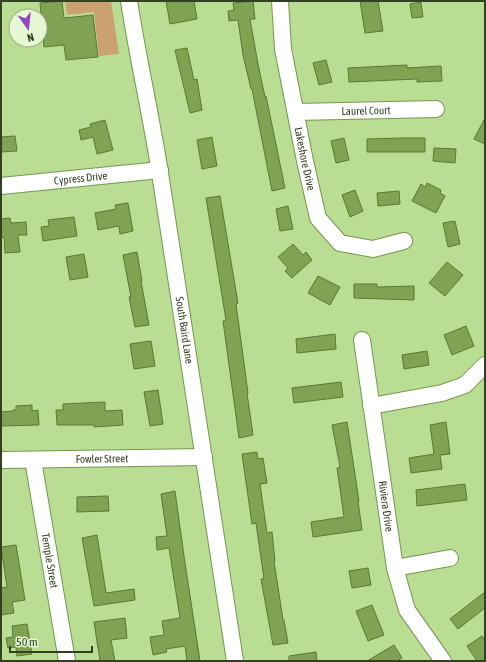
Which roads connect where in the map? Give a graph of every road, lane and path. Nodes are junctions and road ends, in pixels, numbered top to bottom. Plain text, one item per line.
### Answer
1 (129, 1) edge
2 (280, 1) edge
3 (436, 108) dead end
4 (296, 112) junction
5 (160, 170) junction
6 (1, 186) edge
7 (404, 242) dead end
8 (362, 340) dead end
9 (485, 365) edge
10 (371, 406) junction
11 (204, 457) junction
12 (1, 460) edge
13 (34, 460) junction
14 (450, 558) dead end
15 (395, 568) junction
16 (68, 661) edge
17 (235, 661) edge
18 (443, 661) edge

1 - 5 street, South Baird Lane
2 - 4 street, Lakeshore Drive
3 - 4 street, Laurel Court
4 - 7 street, Lakeshore Drive
5 - 6 street, Cypress Drive
5 - 11 street, South Baird Lane
8 - 10 street, Riviera Drive
9 - 10 street
10 - 15 street, Riviera Drive
11 - 13 street, Fowler Street
11 - 17 street, South Baird Lane
12 - 13 street, Fowler Street
13 - 16 street, Temple Street
14 - 15 street
15 - 18 street, Riviera Drive

